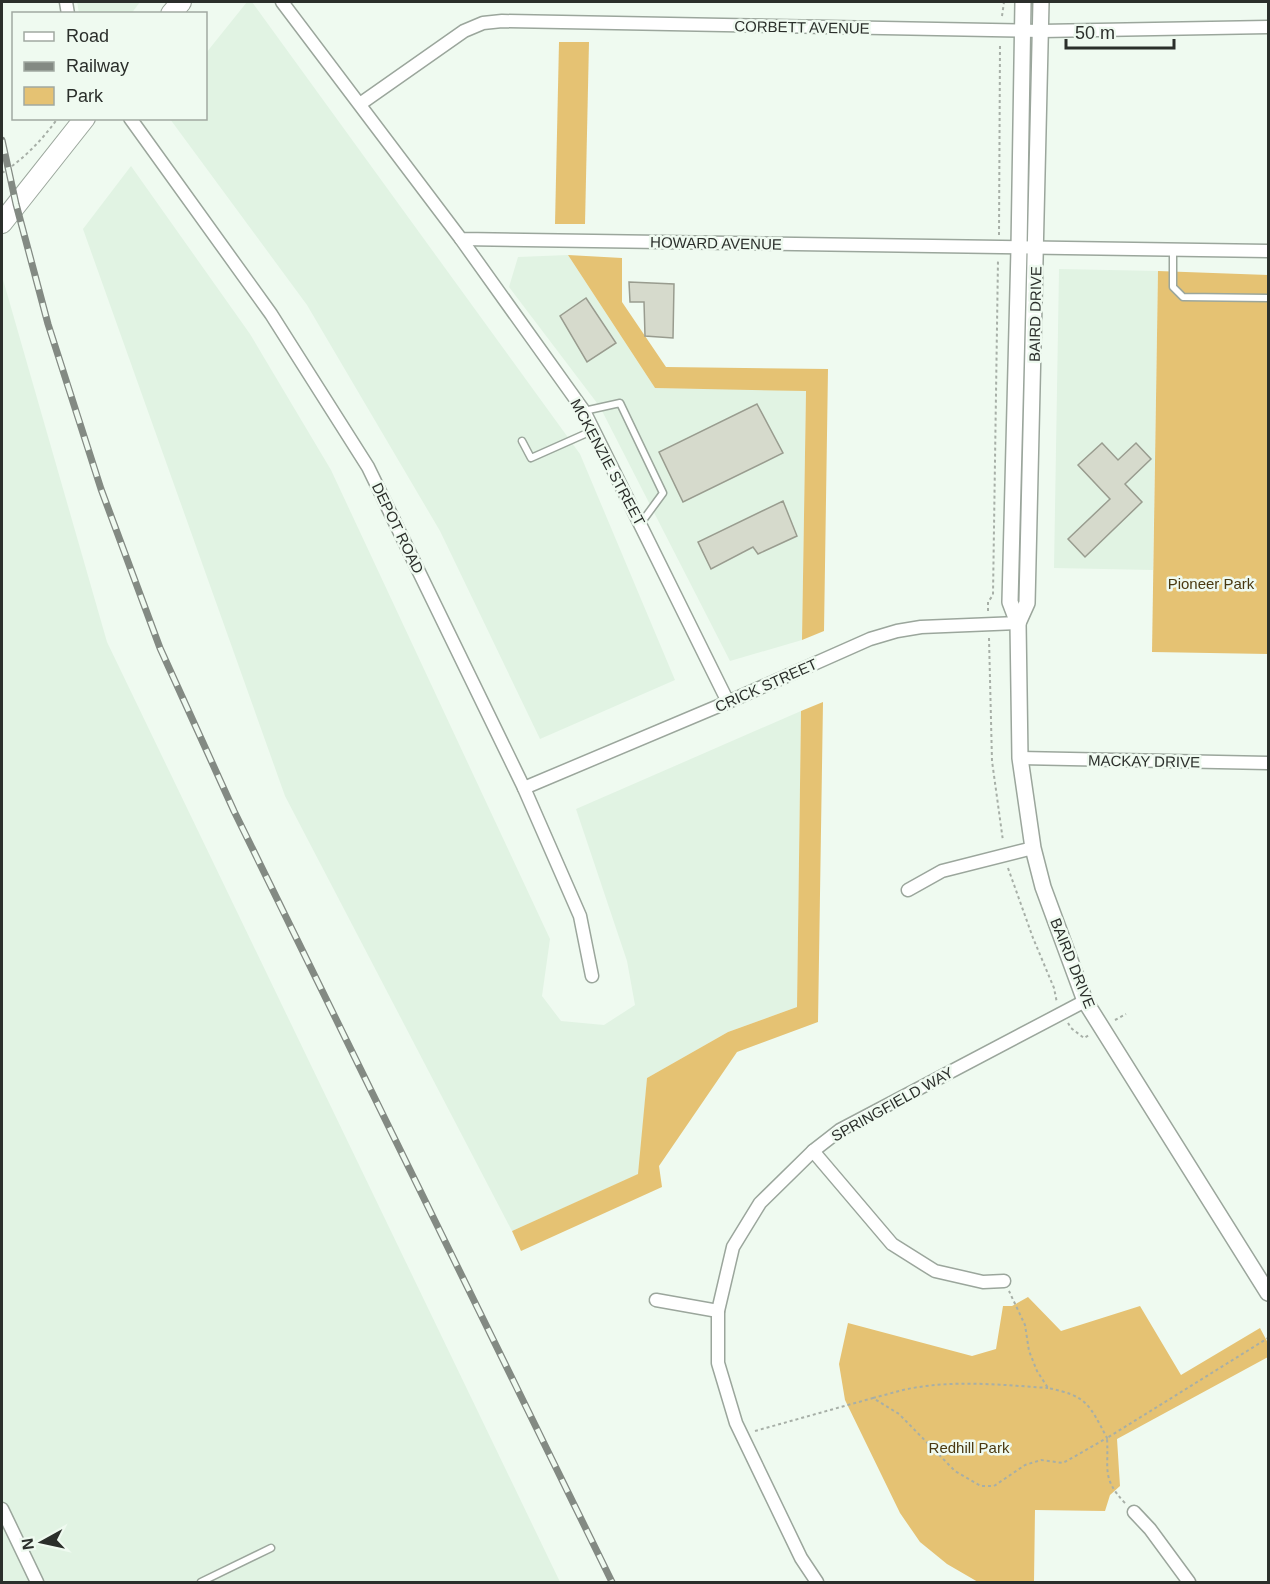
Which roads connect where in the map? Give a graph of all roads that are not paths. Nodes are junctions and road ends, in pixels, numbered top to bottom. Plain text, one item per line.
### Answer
1 (282, 2) edge
2 (1023, 2) edge
3 (1041, 2) edge
4 (1269, 27) edge
5 (1023, 31) junction
6 (1041, 31) junction
7 (360, 104) junction
8 (83, 120) edge
9 (131, 120) edge
10 (2, 223) edge
11 (461, 239) junction
12 (1019, 249) junction
13 (1037, 249) junction
14 (1173, 249) junction
15 (1269, 251) edge
16 (1269, 298) edge
17 (584, 411) junction
18 (594, 430) junction
19 (522, 441) dead end
20 (641, 523) junction
21 (1018, 623) junction
22 (728, 702) junction
23 (1020, 758) junction
24 (1269, 763) edge
25 (525, 788) junction
26 (1033, 848) junction
27 (908, 890) dead end
28 (592, 976) dead end
29 (1085, 1001) junction
30 (813, 1151) junction
31 (1004, 1281) road end
32 (1269, 1293) edge
33 (656, 1300) dead end
34 (718, 1311) junction
35 (2, 1509) edge
36 (1134, 1512) road end
37 (271, 1548) dead end
38 (37, 1582) edge
39 (201, 1582) edge
40 (818, 1582) edge
41 (1188, 1582) edge

1 - 7 street
2 - 5 street, BAIRD DRIVE
3 - 6 street, BAIRD DRIVE
4 - 6 street, CORBETT AVENUE
5 - 6 street, CORBETT AVENUE
5 - 7 street, CORBETT AVENUE
5 - 12 street, BAIRD DRIVE
6 - 13 street, BAIRD DRIVE
7 - 11 street
8 - 10 highway
9 - 25 street, DEPOT ROAD
11 - 12 street, HOWARD AVENUE
11 - 17 street, MCKENZIE STREET
12 - 13 street, HOWARD AVENUE
12 - 21 street, BAIRD DRIVE
13 - 14 street, HOWARD AVENUE
13 - 21 street, BAIRD DRIVE
14 - 15 street, HOWARD AVENUE
14 - 16 lane
17 - 18 street, MCKENZIE STREET
17 - 20 lane
18 - 19 lane
18 - 20 street, MCKENZIE STREET
20 - 22 street, MCKENZIE STREET
21 - 22 street, CRICK STREET
21 - 23 street, BAIRD DRIVE
22 - 25 street, CRICK STREET
23 - 24 street, MACKAY DRIVE
23 - 26 street, BAIRD DRIVE
25 - 28 street, DEPOT ROAD
26 - 27 street
26 - 29 street, BAIRD DRIVE
29 - 30 street, SPRINGFIELD WAY
29 - 32 street, BAIRD DRIVE
30 - 31 street
30 - 34 street, SPRINGFIELD WAY
33 - 34 street
34 - 40 street, SPRINGFIELD WAY
35 - 38 street
36 - 41 street
37 - 39 lane

